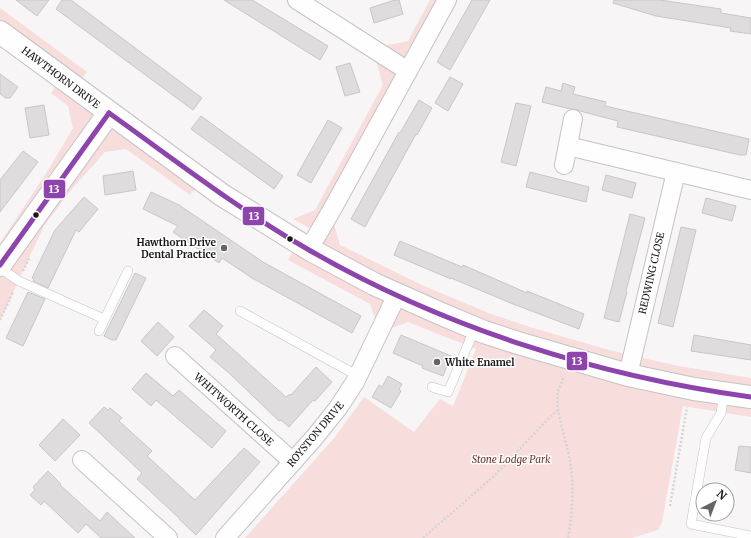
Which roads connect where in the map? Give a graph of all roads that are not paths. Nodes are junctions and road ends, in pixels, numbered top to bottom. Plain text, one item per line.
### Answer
1 (297, 0) edge
2 (447, 0) edge
3 (0, 32) edge
4 (408, 71) junction
5 (109, 113) junction
6 (574, 119) dead end
7 (568, 146) junction
8 (564, 165) dead end
9 (676, 172) junction
10 (751, 190) edge
11 (309, 249) junction
12 (0, 265) edge
13 (0, 268) edge
14 (128, 271) dead end
15 (397, 295) junction
16 (240, 311) dead end
17 (104, 319) junction
18 (475, 328) junction
19 (99, 331) dead end
20 (175, 356) dead end
21 (628, 374) junction
22 (358, 376) junction
23 (432, 387) dead end
24 (724, 393) junction
25 (751, 397) edge
26 (82, 460) dead end
27 (293, 462) junction
28 (751, 536) edge
29 (168, 538) edge
30 (225, 538) edge

1 - 4 street
2 - 4 street
3 - 5 street, HAWTHORN DRIVE
4 - 11 street
5 - 11 street, HAWTHORN DRIVE
5 - 12 street
6 - 7 street
7 - 8 street
7 - 9 street
9 - 10 street
9 - 21 street, REDWING CLOSE
11 - 15 street, HAWTHORN DRIVE
13 - 17 lane
14 - 17 lane
15 - 18 street, HAWTHORN DRIVE
15 - 22 street, ROYSTON DRIVE
16 - 22 lane
17 - 19 lane
18 - 21 street, HAWTHORN DRIVE
18 - 23 lane
20 - 27 street, WHITWORTH CLOSE
21 - 24 street, HAWTHORN DRIVE
22 - 27 street, ROYSTON DRIVE
24 - 25 street, HAWTHORN DRIVE
24 - 28 lane
26 - 29 street
27 - 30 street, ROYSTON DRIVE

